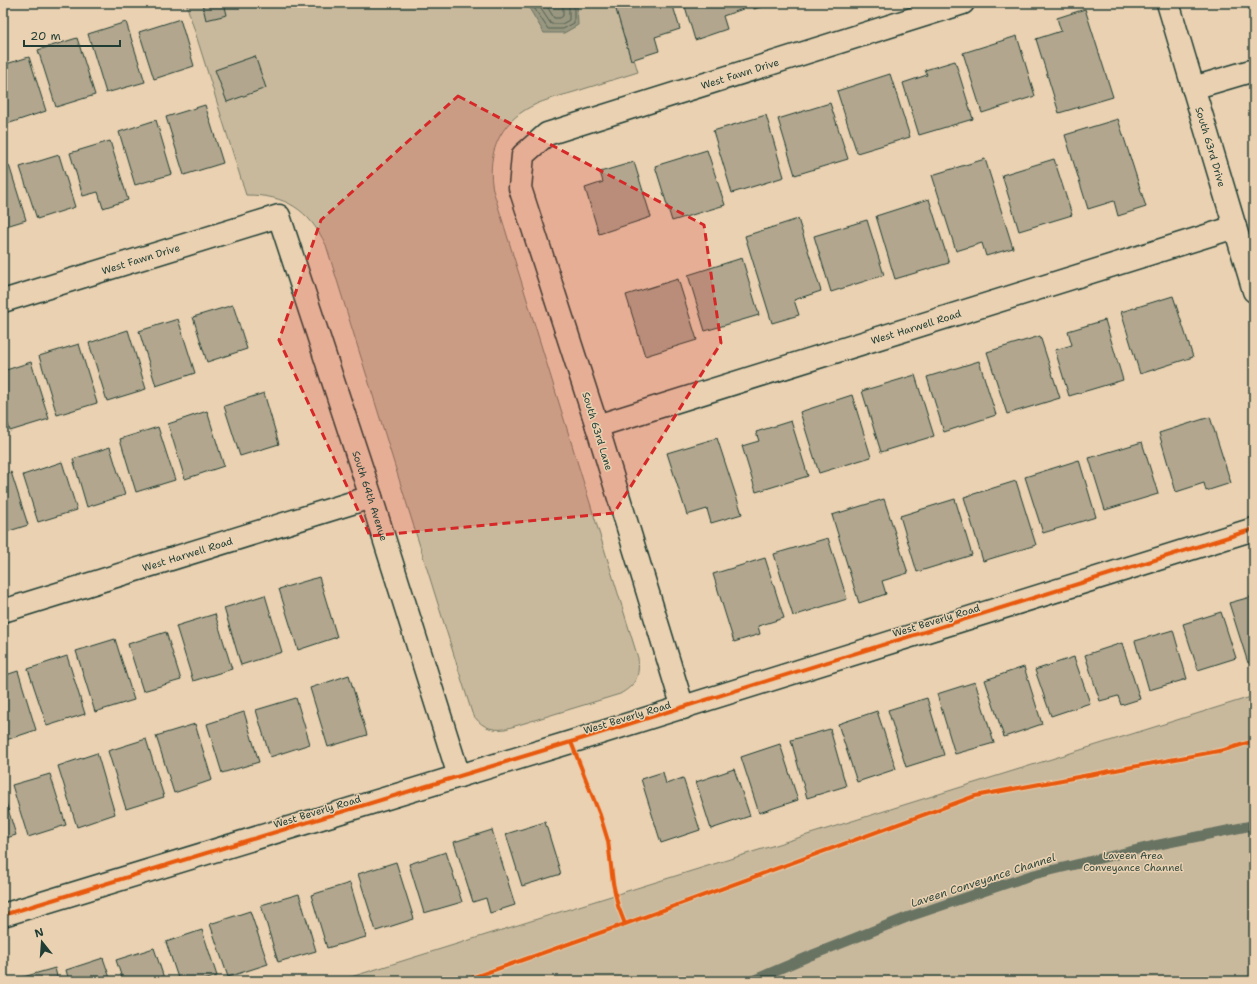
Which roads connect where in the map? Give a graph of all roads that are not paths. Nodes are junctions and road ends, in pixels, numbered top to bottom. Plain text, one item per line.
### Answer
1 (963, 3) edge
2 (1168, 3) edge
3 (1254, 70) edge
4 (1193, 88) junction
5 (523, 155) joint
6 (279, 216) joint
7 (1235, 227) junction
8 (1254, 291) edge
9 (3, 301) edge
10 (597, 426) junction
11 (371, 497) junction
12 (1254, 529) edge
13 (3, 611) edge
14 (683, 708) junction
15 (459, 776) junction
16 (3, 915) edge

1 - 5 street, West Fawn Drive
2 - 4 street, South 63rd Drive
3 - 4 street
4 - 7 street, South 63rd Drive
5 - 10 street, South 63rd Lane
6 - 9 street, West Fawn Drive
6 - 11 street, South 64th Avenue
7 - 8 street, South 63rd Drive
7 - 10 street, West Harwell Road
10 - 14 street, South 63rd Lane
11 - 13 street, West Harwell Road
11 - 15 street, South 64th Avenue
12 - 14 street, West Beverly Road
14 - 15 street, West Beverly Road
15 - 16 street, West Beverly Road

